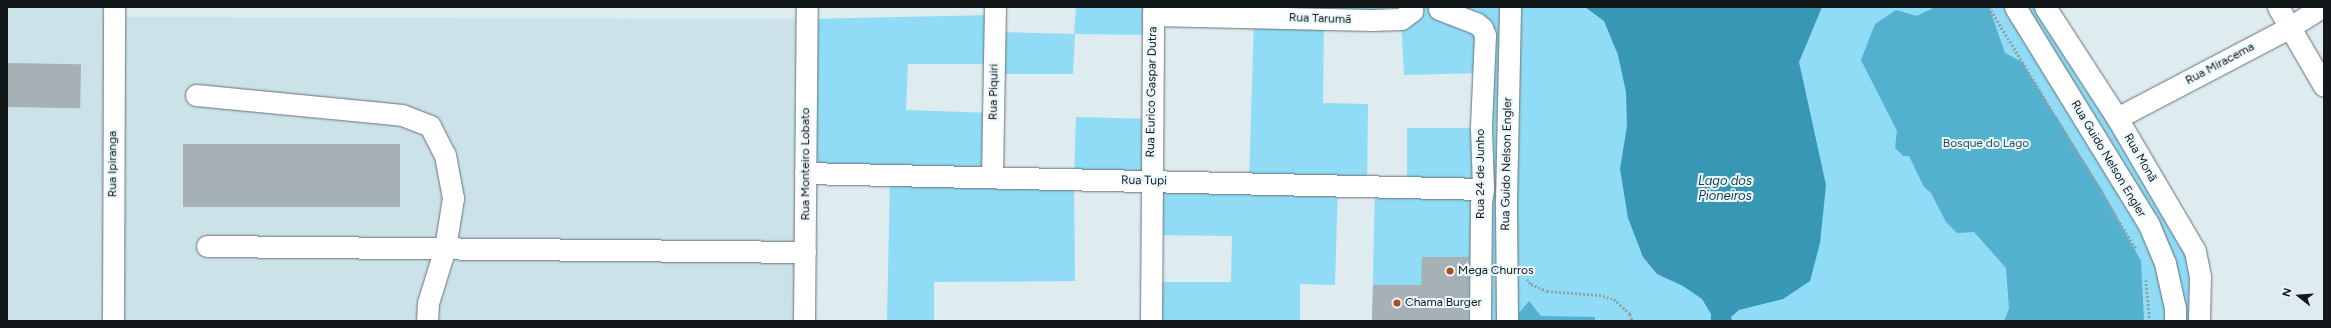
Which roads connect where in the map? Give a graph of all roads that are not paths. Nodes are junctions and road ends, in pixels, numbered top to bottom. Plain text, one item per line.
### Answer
1 (114, 7) edge
2 (807, 7) edge
3 (996, 7) edge
4 (1510, 7) edge
5 (2015, 7) edge
6 (2045, 7) edge
7 (2278, 7) edge
8 (2322, 7) edge
9 (1440, 8) edge
10 (1409, 9) edge
11 (1153, 11) edge
12 (1379, 14) edge
13 (2290, 27) junction
14 (2324, 86) edge
15 (196, 95) dead end
16 (2117, 118) junction
17 (805, 173) junction
18 (992, 177) junction
19 (1152, 181) junction
20 (1483, 189) junction
21 (207, 246) dead end
22 (445, 248) junction
23 (805, 252) junction
24 (112, 321) edge
25 (427, 321) edge
26 (804, 321) edge
27 (1151, 321) edge
28 (1480, 321) edge
29 (1507, 321) edge
30 (2175, 321) edge
31 (2199, 321) edge

1 - 24 street, Rua Ipiranga
2 - 17 street, Rua Monteiro Lobato
3 - 18 street, Rua Piquiri
4 - 29 street, Rua Guido Nelson Engler
5 - 30 street, Rua Guido Nelson Engler
6 - 16 street, Rua Monã
7 - 13 street
8 - 13 street, Rua Miracema
9 - 10 street
9 - 20 street, Rua 24 de Junho
10 - 12 street, Rua Tarumã
11 - 12 street, Rua Tarumã
11 - 19 street, Rua Eurico Gaspar Dutra
13 - 14 street
13 - 16 street, Rua Miracema
15 - 22 street
16 - 31 street, Rua Monã
17 - 18 street, Rua Tupi
17 - 23 street, Rua Monteiro Lobato
18 - 19 street, Rua Tupi
19 - 20 street, Rua Tupi
19 - 27 street, Rua Eurico Gaspar Dutra
20 - 28 street, Rua 24 de Junho
21 - 22 street
22 - 23 street
22 - 25 street
23 - 26 street, Rua Monteiro Lobato

